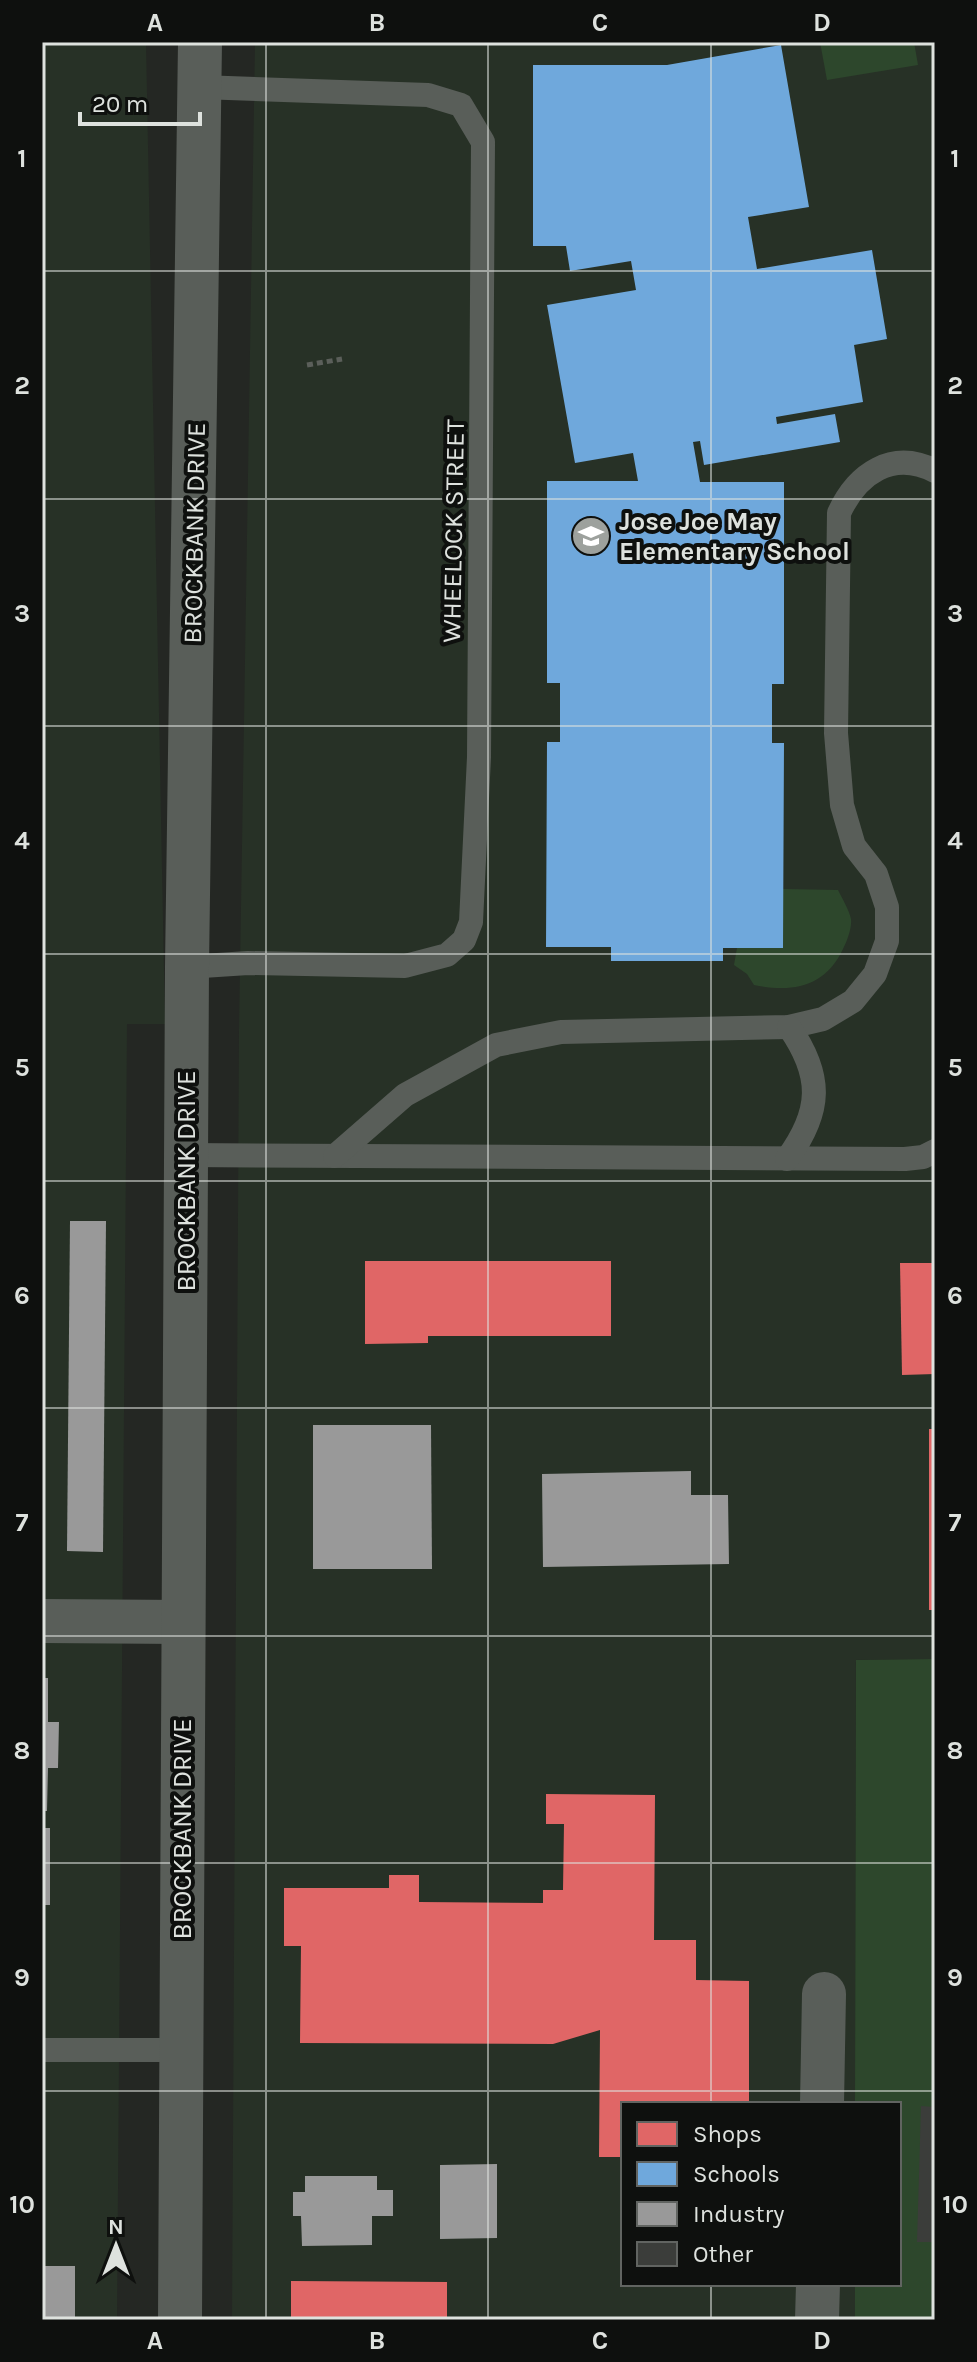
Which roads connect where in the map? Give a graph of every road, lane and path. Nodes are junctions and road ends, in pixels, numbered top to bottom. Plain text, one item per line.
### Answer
1 (200, 42) edge
2 (200, 87) junction
3 (342, 359) dead end
4 (307, 365) dead end
5 (935, 471) edge
6 (187, 967) junction
7 (789, 1027) junction
8 (935, 1151) edge
9 (186, 1155) junction
10 (335, 1156) junction
11 (787, 1159) junction
12 (42, 1621) edge
13 (183, 1622) junction
14 (824, 1994) dead end
15 (42, 2050) edge
16 (181, 2050) junction
17 (822, 2102) edge
18 (818, 2286) edge
19 (180, 2320) edge
20 (817, 2320) edge

1 - 2 street, BROCKBANK DRIVE
2 - 6 street, BROCKBANK DRIVE
2 - 6 lane, WHEELOCK STREET
3 - 4 path
5 - 7 lane
6 - 9 street, BROCKBANK DRIVE
7 - 10 lane
7 - 11 lane
8 - 11 lane
9 - 10 lane
9 - 13 street, BROCKBANK DRIVE
10 - 11 lane
12 - 13 street
13 - 16 street, BROCKBANK DRIVE
14 - 17 street
15 - 16 lane
16 - 19 street, BROCKBANK DRIVE
18 - 20 street

